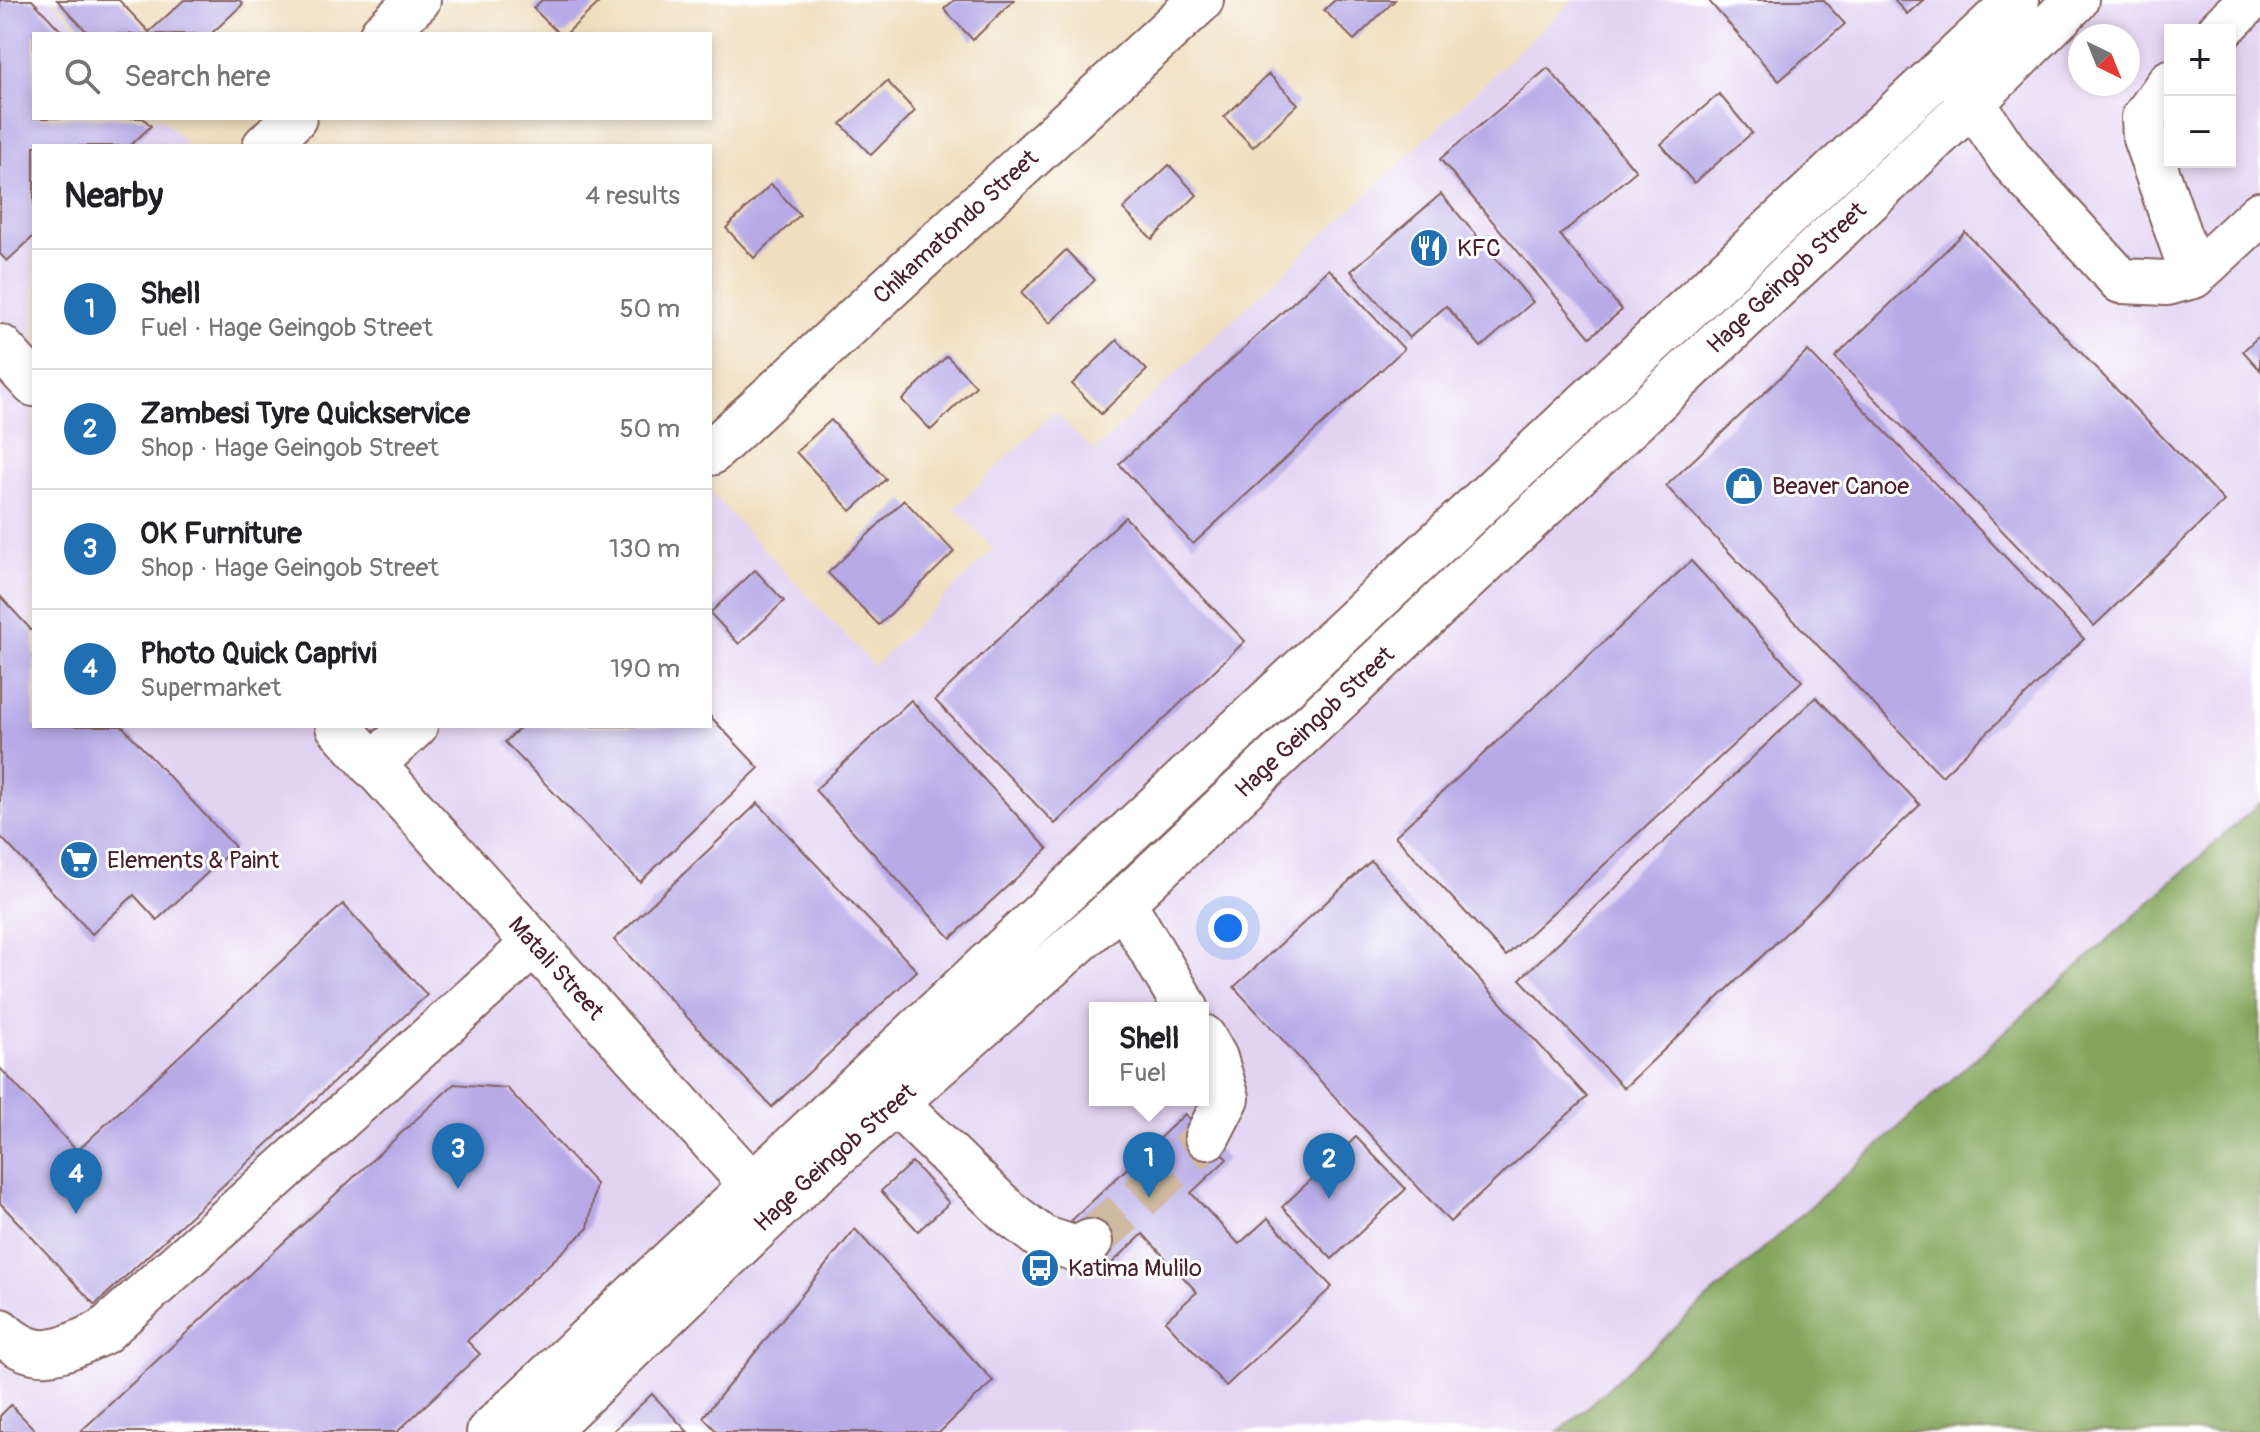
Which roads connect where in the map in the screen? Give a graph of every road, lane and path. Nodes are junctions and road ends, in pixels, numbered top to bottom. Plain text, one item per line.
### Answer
1 (418, 0) edge
2 (1201, 0) edge
3 (2017, 0) edge
4 (2076, 0) edge
5 (2250, 0) edge
6 (2226, 24) edge
7 (384, 32) edge
8 (1947, 65) junction
9 (2164, 90) edge
10 (1973, 102) junction
11 (292, 120) edge
12 (267, 144) edge
13 (2260, 214) edge
14 (2193, 276) junction
15 (712, 451) edge
16 (340, 728) edge
17 (413, 728) edge
18 (372, 765) junction
19 (1123, 902) junction
20 (534, 944) junction
21 (1182, 1002) edge
22 (1209, 1048) edge
23 (896, 1103) junction
24 (1207, 1137) tunnel mouth
25 (766, 1195) junction
26 (1090, 1242) tunnel mouth
27 (0, 1331) edge
28 (489, 1432) edge
29 (544, 1432) edge

1 - 7 street
2 - 15 street, Chikamatondo Street
3 - 8 street, Hage Geingob Street
4 - 10 street, Hage Geingob Street
5 - 6 street
8 - 10 street
8 - 25 street, Hage Geingob Street
9 - 14 street
10 - 14 street
10 - 19 street, Hage Geingob Street
11 - 12 street
13 - 14 street
16 - 18 street, Matali Street
17 - 18 street
18 - 20 street, Matali Street
19 - 21 street
19 - 23 street, Hage Geingob Street
20 - 25 street, Matali Street
20 - 27 street
22 - 24 street
23 - 25 street, Hage Geingob Street
23 - 26 street
25 - 28 street, Hage Geingob Street
25 - 29 street, Hage Geingob Street

